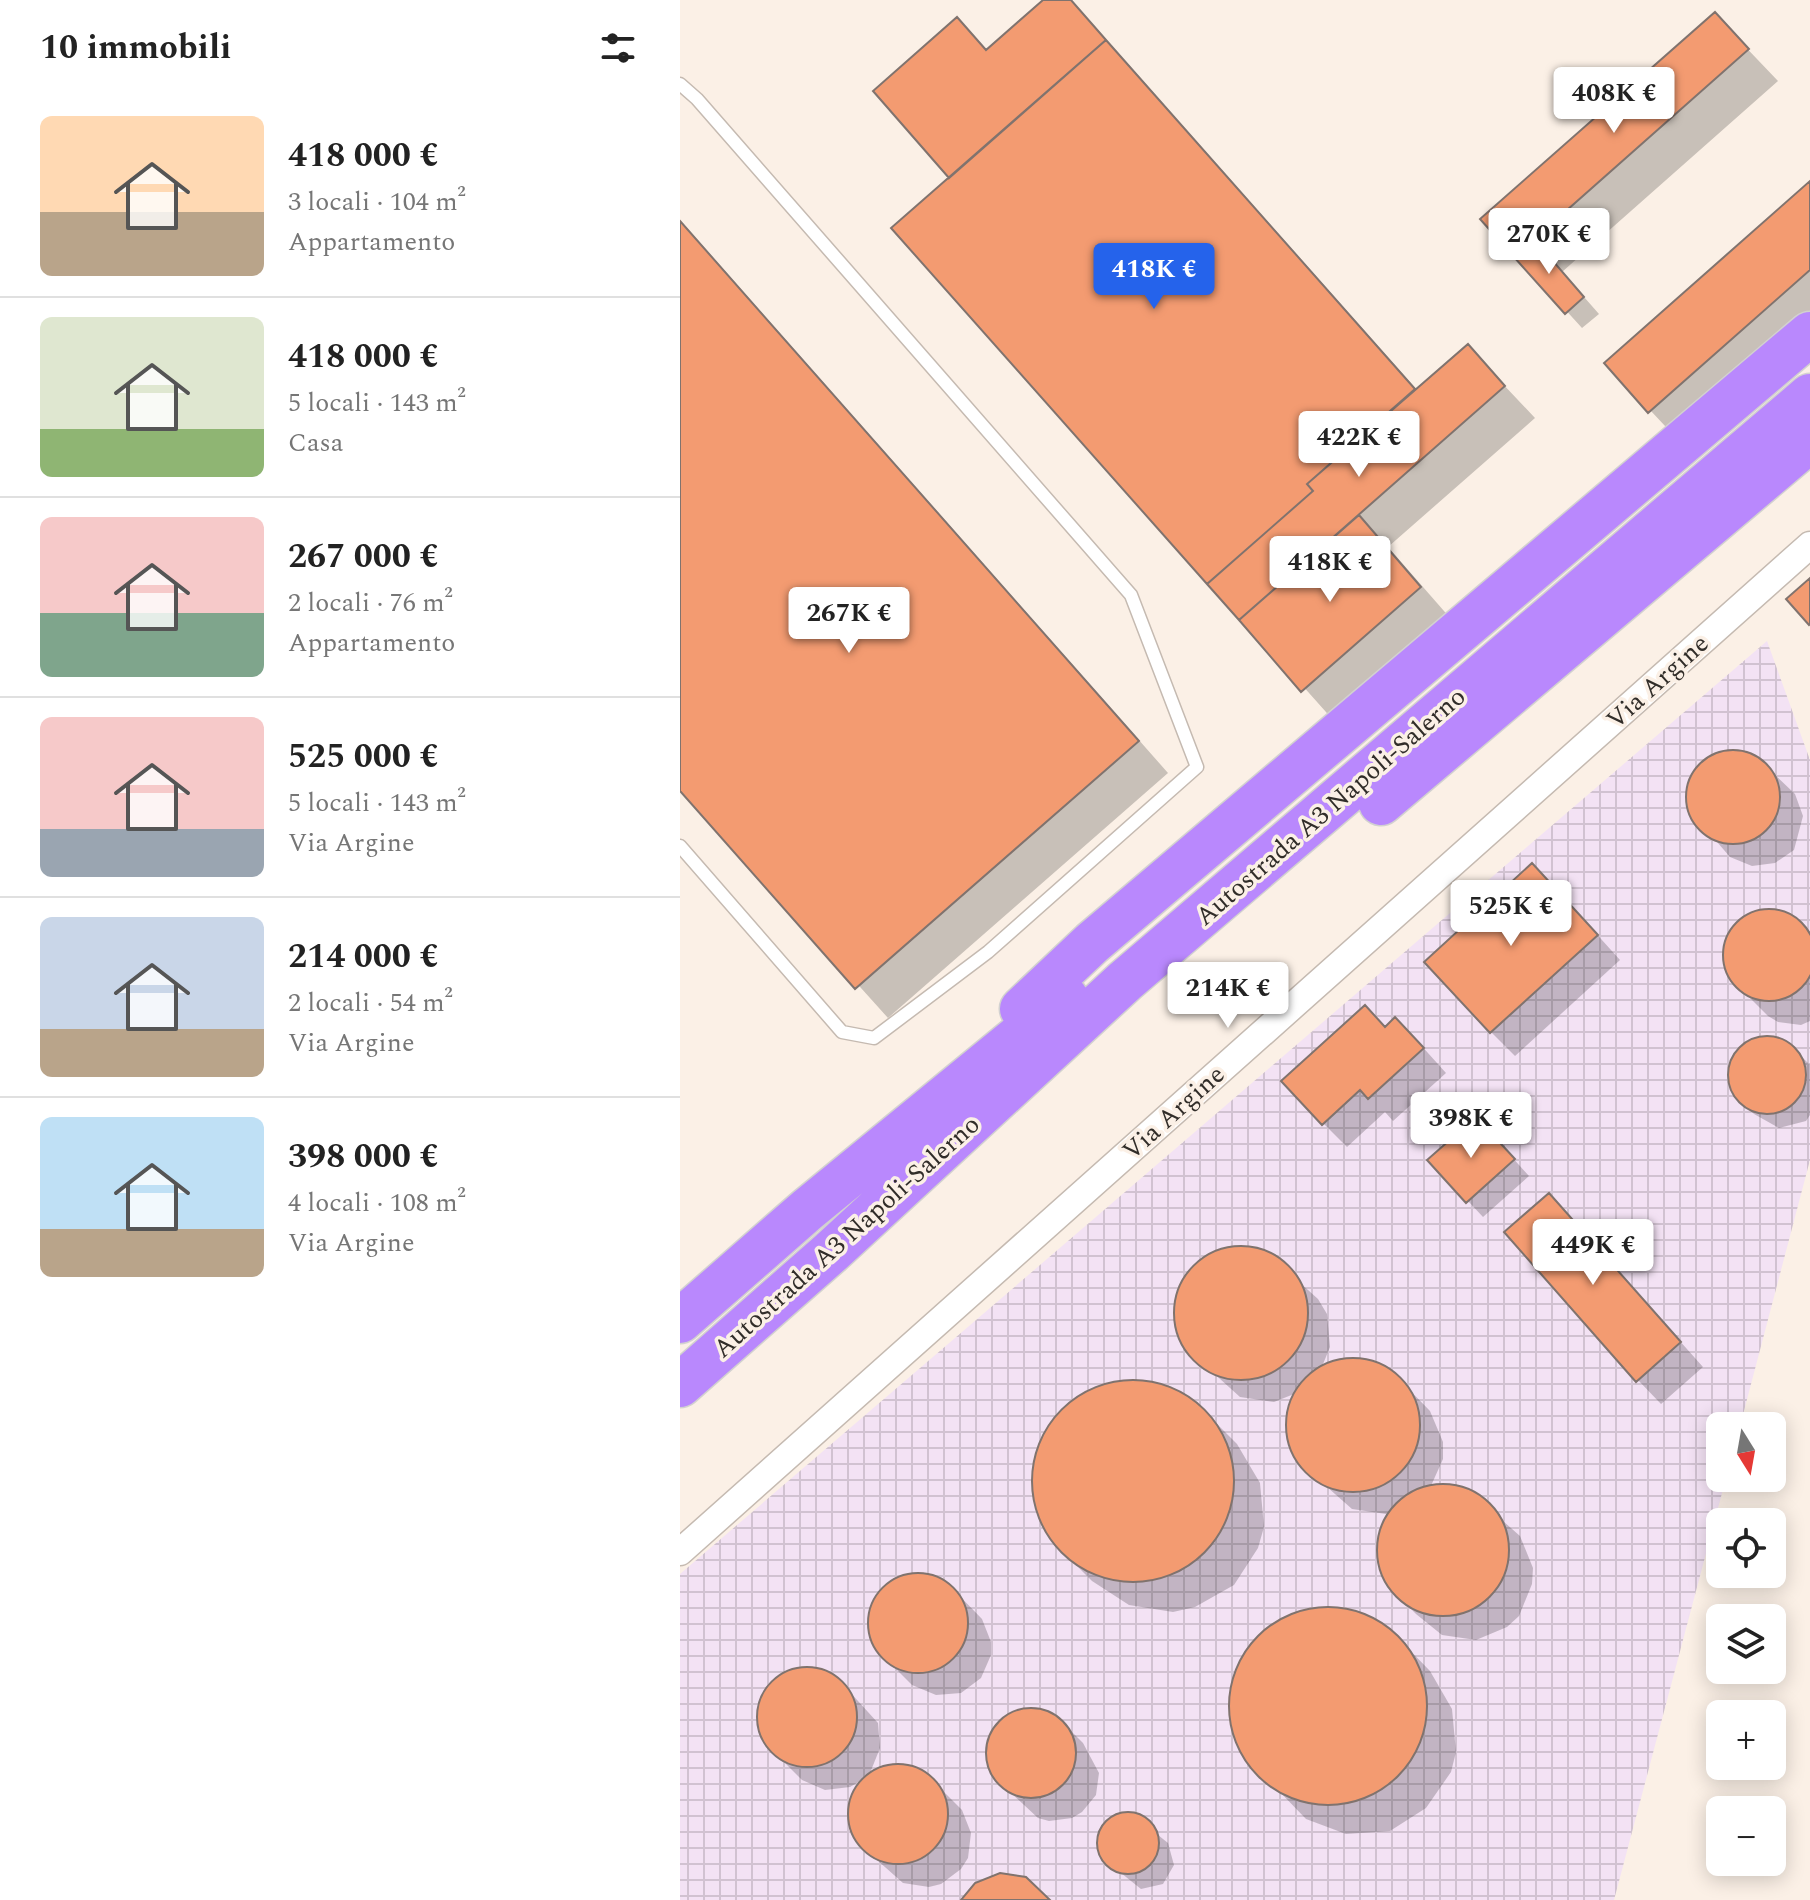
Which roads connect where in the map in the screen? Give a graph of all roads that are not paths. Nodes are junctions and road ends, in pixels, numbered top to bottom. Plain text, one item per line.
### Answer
1 (680, 84) edge
2 (1810, 334) edge
3 (1810, 368) edge
4 (1810, 396) edge
5 (1810, 440) edge
6 (1810, 545) edge
7 (680, 846) edge
8 (807, 1210) junction
9 (831, 1252) junction
10 (680, 1321) edge
11 (680, 1385) edge
12 (680, 1552) edge

1 - 7 lane
2 - 8 highway
3 - 8 highway, Autostrada A3 Napoli-Salerno
4 - 9 highway, Autostrada A3 Napoli-Salerno
5 - 9 highway
6 - 12 street, Via Argine
8 - 10 highway, Autostrada A3 Napoli-Salerno
9 - 11 highway, Autostrada A3 Napoli-Salerno

